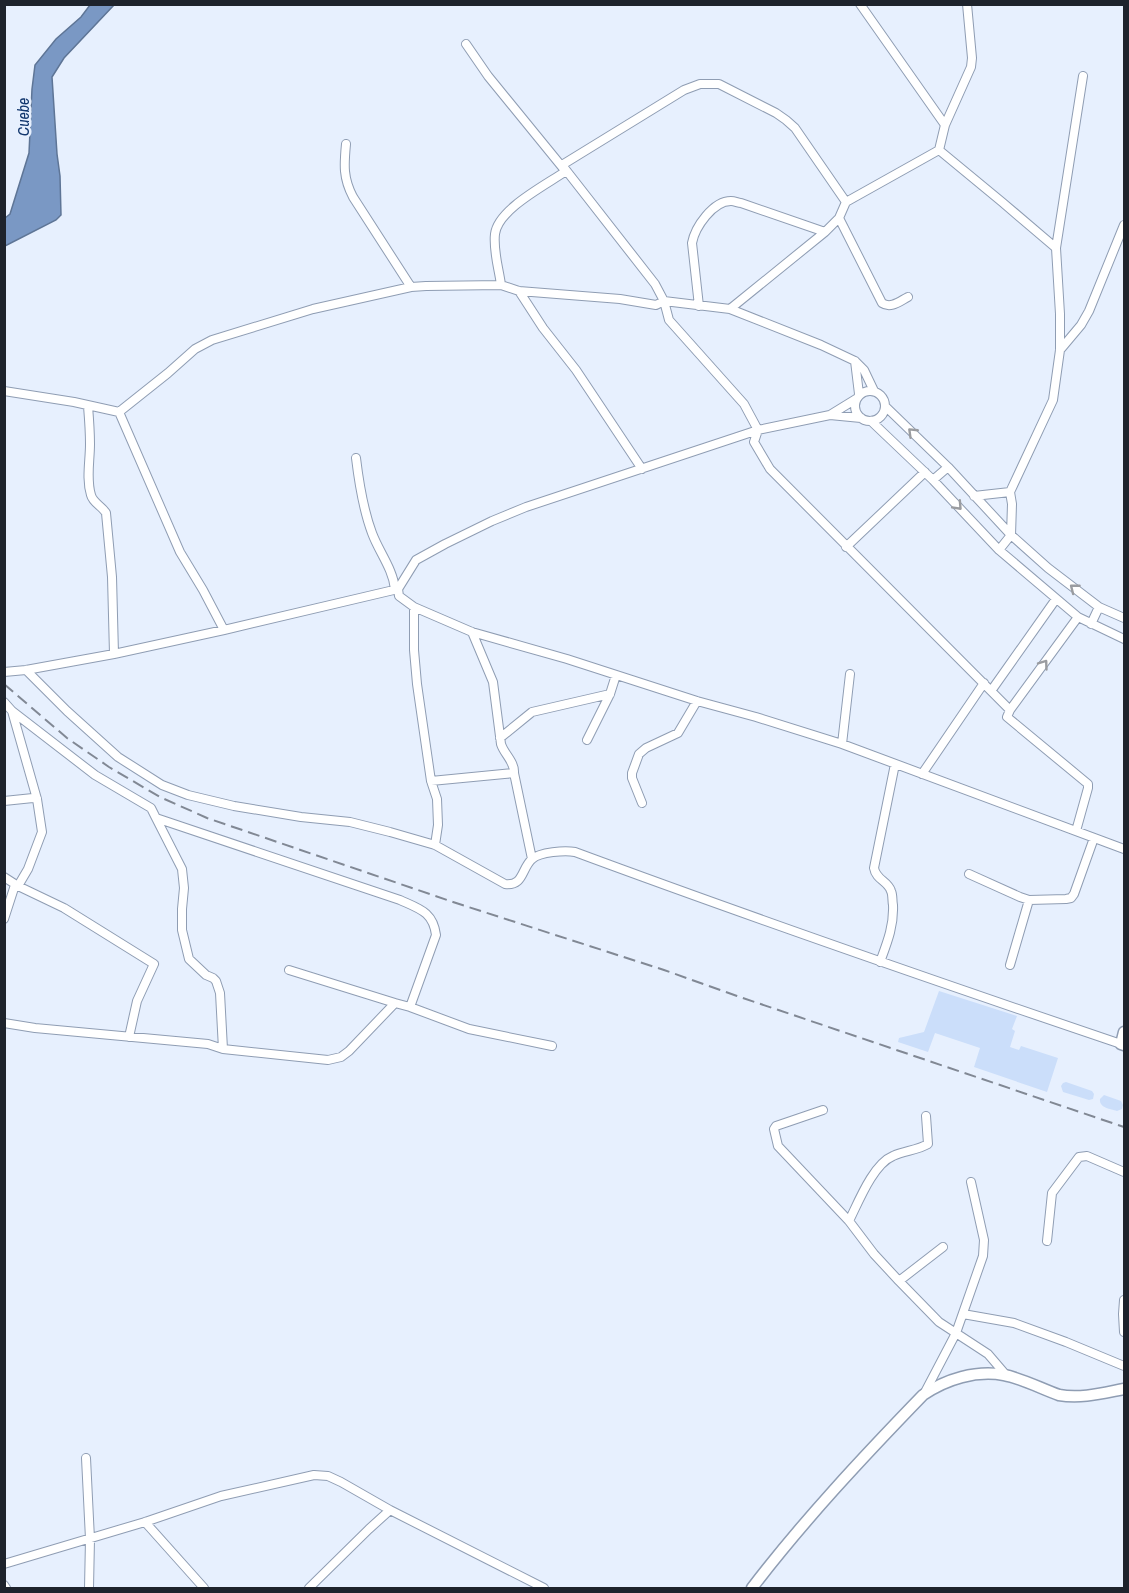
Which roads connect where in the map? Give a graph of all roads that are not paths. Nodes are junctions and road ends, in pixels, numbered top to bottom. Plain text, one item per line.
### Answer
1 (860, 4) edge
2 (967, 4) edge
3 (466, 44) dead end
4 (1083, 76) dead end
5 (945, 125) junction
6 (346, 144) dead end
7 (939, 150) junction
8 (564, 168) junction
9 (846, 202) junction
10 (839, 218) junction
11 (1125, 225) edge
12 (825, 232) junction
13 (1056, 248) junction
14 (501, 285) junction
15 (411, 287) junction
16 (519, 291) junction
17 (909, 297) dead end
18 (664, 301) junction
19 (699, 306) junction
20 (730, 309) junction
21 (1060, 350) junction
22 (855, 361) junction
23 (4, 391) edge
24 (874, 391) junction
25 (858, 397) junction
26 (88, 406) junction
27 (886, 407) junction
28 (119, 412) junction
29 (830, 415) junction
30 (861, 418) junction
31 (871, 422) junction
32 (758, 430) junction
33 (356, 458) dead end
34 (948, 467) junction
35 (642, 469) junction
36 (925, 472) junction
37 (933, 480) junction
38 (1010, 492) junction
39 (974, 496) junction
40 (1011, 535) junction
41 (846, 547) junction
42 (999, 550) junction
43 (397, 589) junction
44 (1056, 599) junction
45 (414, 607) junction
46 (1099, 607) junction
47 (1078, 617) junction
48 (1125, 618) edge
49 (1091, 624) junction
50 (224, 630) junction
51 (472, 632) junction
52 (1125, 639) edge
53 (114, 654) junction
54 (26, 670) junction
55 (4, 672) edge
56 (850, 674) dead end
57 (616, 675) junction
58 (984, 683) junction
59 (991, 691) junction
60 (610, 694) junction
61 (697, 700) junction
62 (4, 702) edge
63 (1010, 710) junction
64 (12, 711) junction
65 (500, 738) junction
66 (587, 740) dead end
67 (842, 744) junction
68 (895, 764) junction
69 (514, 773) junction
70 (922, 774) junction
71 (432, 781) junction
72 (37, 800) junction
73 (4, 801) edge
74 (642, 802) dead end
75 (156, 818) junction
76 (1076, 831) junction
77 (1094, 838) junction
78 (435, 845) junction
79 (1125, 849) edge
80 (532, 859) junction
81 (969, 874) dead end
82 (4, 877) edge
83 (18, 886) junction
84 (1029, 900) junction
85 (4, 919) edge
86 (880, 962) junction
87 (1010, 965) dead end
88 (289, 970) dead end
89 (394, 1003) junction
90 (410, 1007) junction
91 (4, 1023) edge
92 (1125, 1032) edge
93 (129, 1037) junction
94 (1123, 1044) edge
95 (552, 1046) dead end
96 (223, 1049) junction
97 (823, 1110) dead end
98 (926, 1116) dead end
99 (1125, 1172) edge
100 (971, 1182) dead end
101 (849, 1221) junction
102 (1047, 1241) dead end
103 (943, 1247) dead end
104 (899, 1281) junction
105 (1125, 1300) edge
106 (963, 1314) junction
107 (1124, 1314) edge
108 (1125, 1332) edge
109 (956, 1333) junction
110 (1125, 1366) edge
111 (1006, 1375) junction
112 (1125, 1389) edge
113 (923, 1395) junction
114 (86, 1458) dead end
115 (390, 1510) junction
116 (145, 1522) junction
117 (90, 1539) junction
118 (4, 1564) edge
119 (88, 1588) edge
120 (204, 1588) edge
121 (309, 1588) edge
122 (544, 1588) edge
123 (752, 1588) edge

1 - 5 street
2 - 5 street
3 - 8 street
4 - 13 street
5 - 7 street
6 - 15 street
7 - 9 street
7 - 13 street
8 - 9 street
8 - 14 street
8 - 18 street
9 - 10 street
10 - 12 street
10 - 17 street
11 - 21 street
12 - 19 street
12 - 20 street
13 - 21 street
14 - 15 street
14 - 16 street
15 - 28 street
16 - 18 street
16 - 35 street
18 - 19 street
18 - 32 street
19 - 20 street
20 - 22 street
21 - 38 street
22 - 24 street
22 - 25 street
23 - 26 street
24 - 25 street
24 - 27 street
25 - 29 street
25 - 30 street
26 - 28 street
26 - 53 street
27 - 31 street
34 -> 27 street
28 - 50 street
29 - 30 street
29 - 32 street
30 - 31 street
31 - 36 street
32 - 35 street
32 - 41 street
33 - 43 street
34 - 37 street
34 - 39 street
35 - 43 street
36 - 37 street
36 - 41 street
37 -> 42 street
38 - 39 street
38 - 40 street
39 - 40 street
40 - 42 street
46 -> 40 street
41 - 58 street
42 - 44 street
43 - 45 street
43 - 50 street
44 - 47 street
44 - 59 street
45 - 51 street
45 - 71 street
46 - 48 street
46 - 49 street
47 - 49 street
63 -> 47 street
49 - 52 street
50 - 53 street
51 - 57 street
51 - 65 street
53 - 54 street
54 - 55 street
54 - 78 street
56 - 67 street
57 - 60 street
57 - 61 street
58 - 59 street
58 - 70 street
59 - 63 street
60 - 65 street
60 - 66 street
61 - 67 street
61 - 74 street
62 - 64 street
63 - 76 street
64 - 72 street
64 - 75 street
65 - 69 street
67 - 68 street
68 - 70 street
68 - 86 street
69 - 71 street
69 - 80 street
70 - 76 street
71 - 78 street
72 - 73 street
72 - 83 street
75 - 90 street
75 - 96 street
76 - 77 street
77 - 79 street
77 - 84 street
78 - 80 street
80 - 86 street
81 - 84 street
82 - 83 street
83 - 85 street
83 - 93 street
84 - 87 street
86 - 94 street
88 - 89 street
89 - 90 street
89 - 96 street
90 - 95 street
91 - 93 street
92 - 94 street
93 - 96 street
97 - 101 street
98 - 101 street
99 - 102 street
100 - 106 street
101 - 104 street
103 - 104 street
104 - 109 street
105 - 107 street
106 - 109 street
106 - 110 street
107 - 108 street
109 - 111 street
109 - 113 street
111 - 112 street
111 - 113 street
113 - 123 street
114 - 117 street
115 - 116 street
115 - 121 street
115 - 122 street
116 - 117 street
116 - 120 street
117 - 118 street
117 - 119 street

